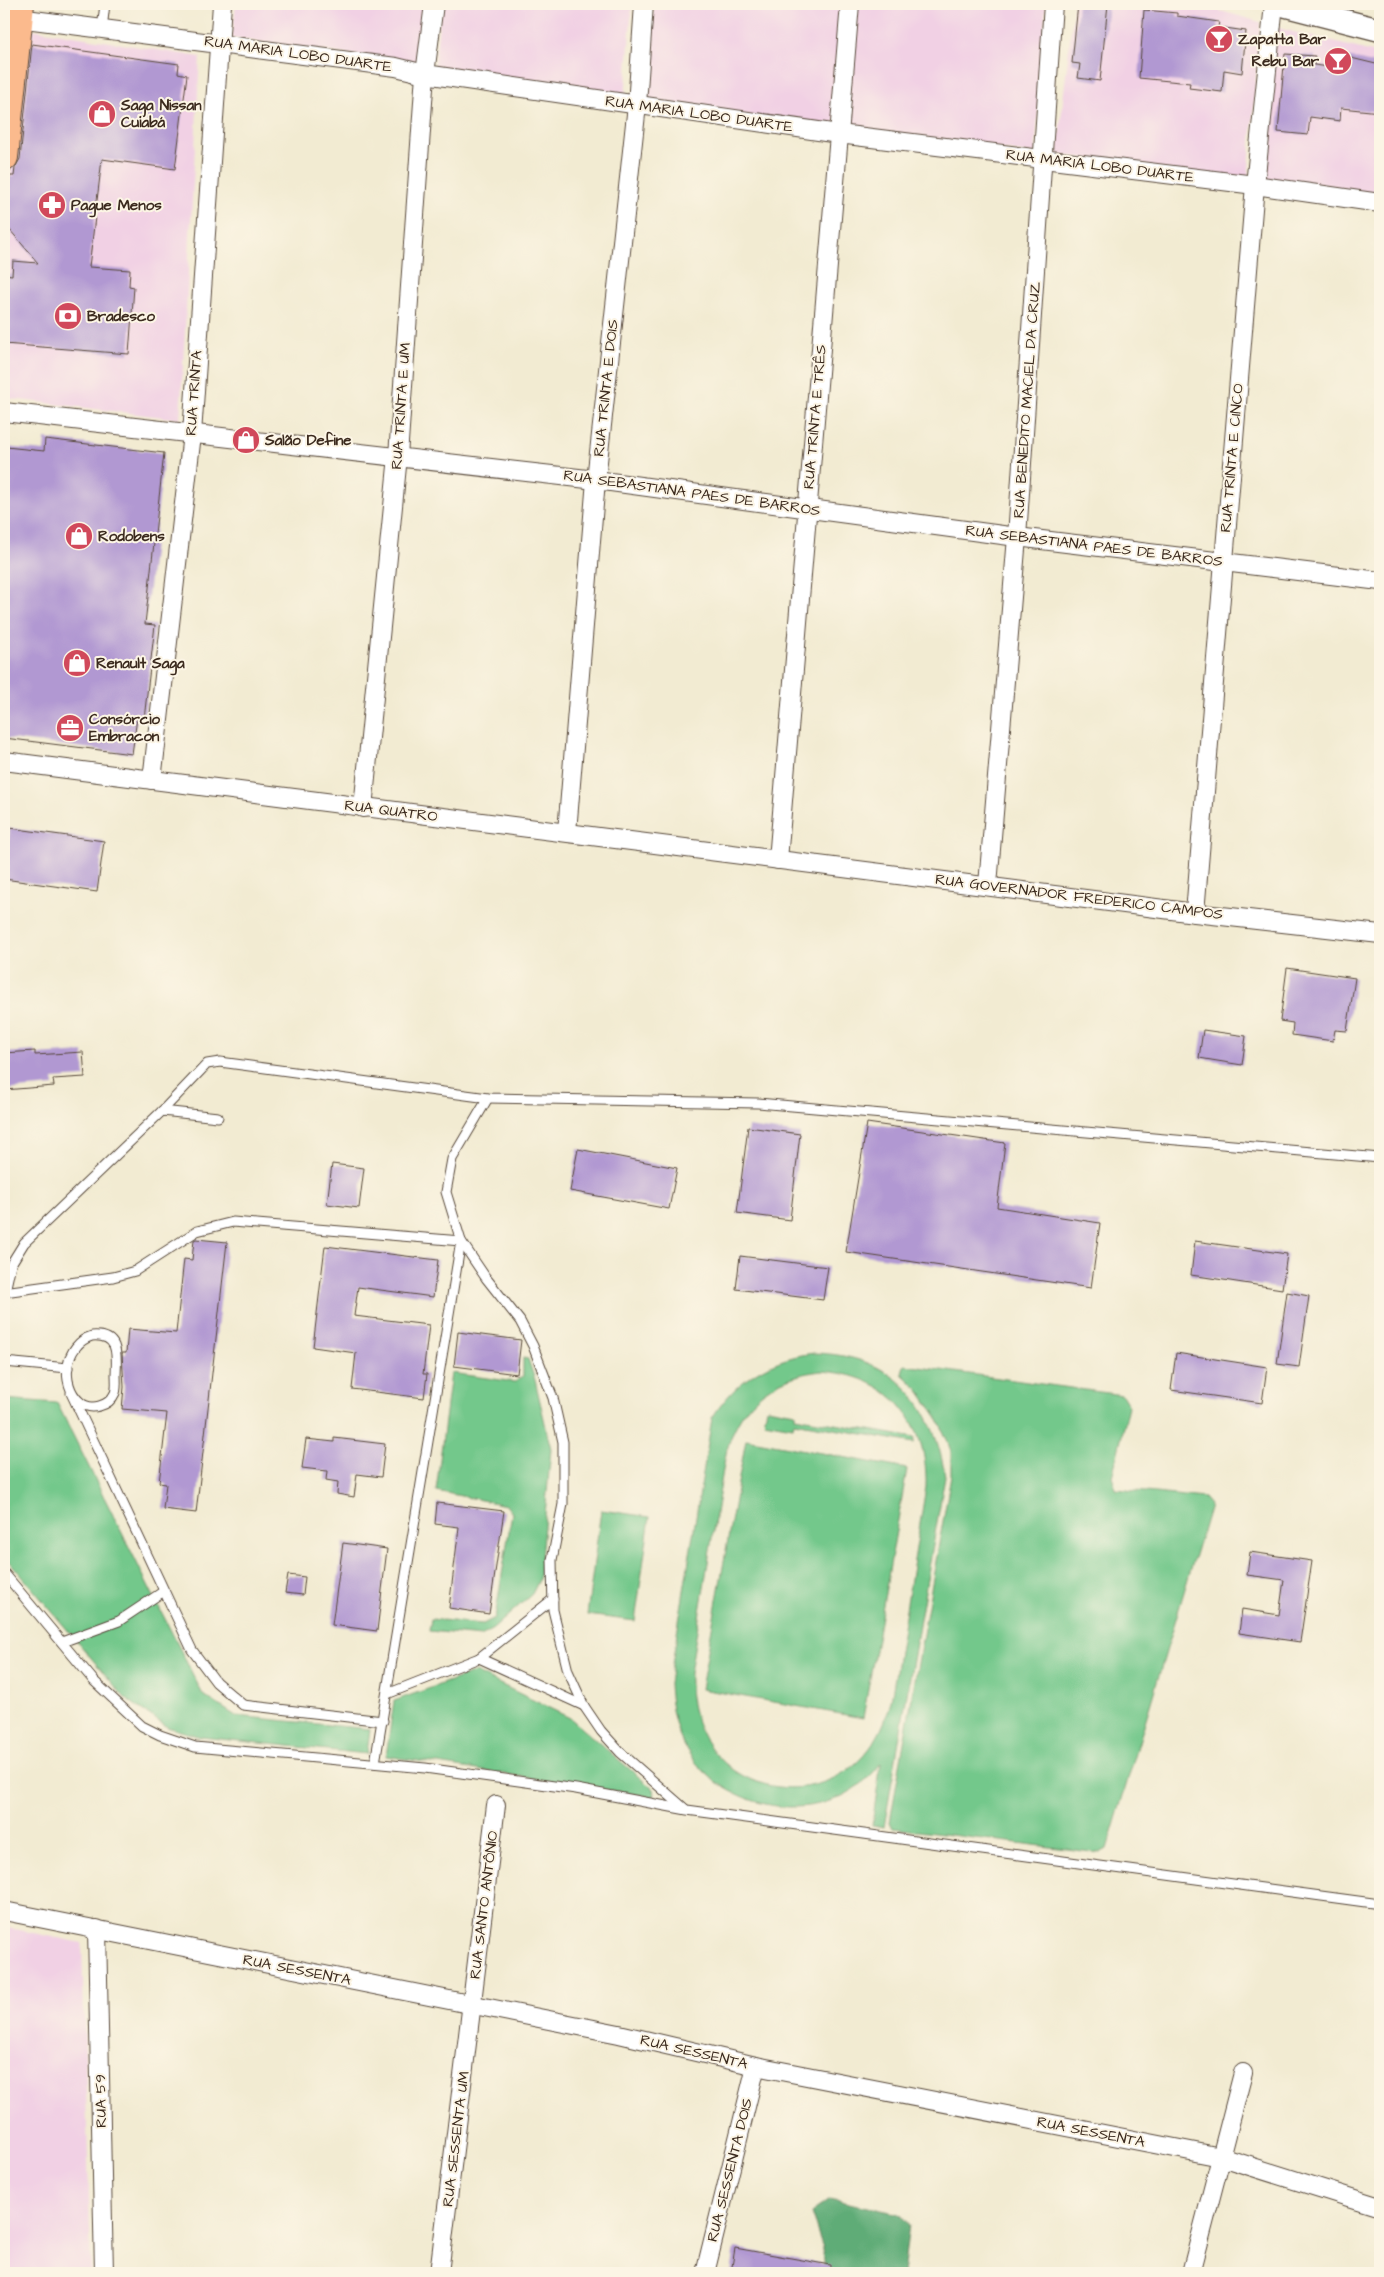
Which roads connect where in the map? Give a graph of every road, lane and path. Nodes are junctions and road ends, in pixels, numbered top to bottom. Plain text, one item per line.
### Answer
1 (104, 4) edge
2 (222, 4) edge
3 (434, 4) edge
4 (644, 4) edge
5 (850, 4) edge
6 (1053, 4) edge
7 (1274, 4) edge
8 (1279, 4) edge
9 (19, 11) edge
10 (102, 29) junction
11 (1380, 30) edge
12 (218, 42) junction
13 (425, 74) junction
14 (637, 105) junction
15 (839, 134) junction
16 (4, 157) edge
17 (1044, 160) junction
18 (1255, 185) junction
19 (1380, 203) edge
20 (4, 412) edge
21 (192, 434) junction
22 (398, 456) junction
23 (596, 480) junction
24 (807, 508) junction
25 (1017, 537) junction
26 (1224, 561) junction
27 (1380, 581) edge
28 (4, 761) edge
29 (152, 780) junction
30 (363, 808) junction
31 (567, 832) junction
32 (778, 860) junction
33 (988, 885) junction
34 (1195, 913) junction
35 (1380, 934) edge
36 (488, 1098) junction
37 (162, 1111) junction
38 (218, 1117) dead end
39 (1380, 1158) edge
40 (461, 1241) junction
41 (4, 1292) edge
42 (4, 1296) edge
43 (4, 1362) edge
44 (68, 1368) junction
45 (71, 1393) junction
46 (4, 1574) edge
47 (164, 1591) junction
48 (553, 1599) junction
49 (62, 1642) junction
50 (479, 1658) junction
51 (387, 1694) junction
52 (584, 1706) junction
53 (383, 1721) junction
54 (375, 1763) junction
55 (496, 1805) dead end
56 (687, 1810) junction
57 (1380, 1904) edge
58 (4, 1911) edge
59 (98, 1929) junction
60 (473, 2006) junction
61 (756, 2066) junction
62 (1243, 2073) dead end
63 (1221, 2157) junction
64 (1380, 2207) edge
65 (104, 2273) edge
66 (439, 2273) edge
67 (705, 2273) edge
68 (1191, 2273) edge

1 - 10 lane
2 - 12 street, RUA TRINTA
3 - 13 street, RUA TRINTA E UM
4 - 14 street, RUA TRINTA E DOIS
5 - 15 street, RUA TRINTA E TRÊS
6 - 17 street, RUA BENEDITO MACIEL DA CRUZ
7 - 18 street, RUA TRINTA E CINCO
8 - 11 street
9 - 10 street, RUA MARIA LOBO DUARTE
9 - 16 highway
10 - 12 street, RUA MARIA LOBO DUARTE
12 - 13 street, RUA MARIA LOBO DUARTE
12 - 21 street, RUA TRINTA
13 - 14 street, RUA MARIA LOBO DUARTE
13 - 22 street, RUA TRINTA E UM
14 - 15 street, RUA MARIA LOBO DUARTE
14 - 23 street, RUA TRINTA E DOIS
15 - 17 street, RUA MARIA LOBO DUARTE
15 - 24 street, RUA TRINTA E TRÊS
17 - 18 street, RUA MARIA LOBO DUARTE
17 - 25 street, RUA BENEDITO MACIEL DA CRUZ
18 - 19 street, RUA MARIA LOBO DUARTE
18 - 26 street, RUA TRINTA E CINCO
20 - 21 street, RUA SEBASTIANA PAES DE BARROS
21 - 22 street, RUA SEBASTIANA PAES DE BARROS
21 - 29 street, RUA TRINTA
22 - 23 street, RUA SEBASTIANA PAES DE BARROS
22 - 30 street, RUA TRINTA E UM
23 - 24 street, RUA SEBASTIANA PAES DE BARROS
23 - 31 street, RUA TRINTA E DOIS
24 - 25 street, RUA SEBASTIANA PAES DE BARROS
24 - 32 street, RUA TRINTA E TRÊS
25 - 26 street, RUA SEBASTIANA PAES DE BARROS
25 - 33 street, RUA BENEDITO MACIEL DA CRUZ
26 - 27 street, RUA SEBASTIANA PAES DE BARROS
26 - 34 street, RUA TRINTA E CINCO
28 - 29 street, RUA QUATRO
29 - 30 street, RUA QUATRO
30 - 31 street, RUA QUATRO
31 - 32 street, RUA QUATRO
32 - 33 street, RUA GOVERNADOR FREDERICO CAMPOS
33 - 34 street, RUA GOVERNADOR FREDERICO CAMPOS
34 - 35 street, RUA GOVERNADOR FREDERICO CAMPOS
36 - 37 lane
36 - 39 lane
36 - 40 lane
37 - 38 lane
37 - 41 lane
40 - 41 lane
40 - 48 lane
40 - 51 lane
41 - 42 lane
43 - 44 lane
44 - 45 lane
44 - 45 lane
45 - 47 lane
46 - 49 lane
47 - 49 lane
47 - 53 lane
48 - 50 lane
48 - 52 lane
49 - 54 lane
50 - 51 lane
50 - 52 lane
51 - 53 lane
52 - 56 lane
53 - 54 lane
54 - 56 lane
55 - 60 street, RUA SANTO ANTÔNIO
56 - 57 lane
58 - 59 street, RUA SESSENTA
59 - 60 street, RUA SESSENTA
59 - 65 street, RUA 59
60 - 61 street, RUA SESSENTA
60 - 66 street, RUA SESSENTA UM
61 - 63 street, RUA SESSENTA
61 - 67 street, RUA SESSENTA DOIS
62 - 63 street
63 - 64 street, RUA SESSENTA
63 - 68 street

